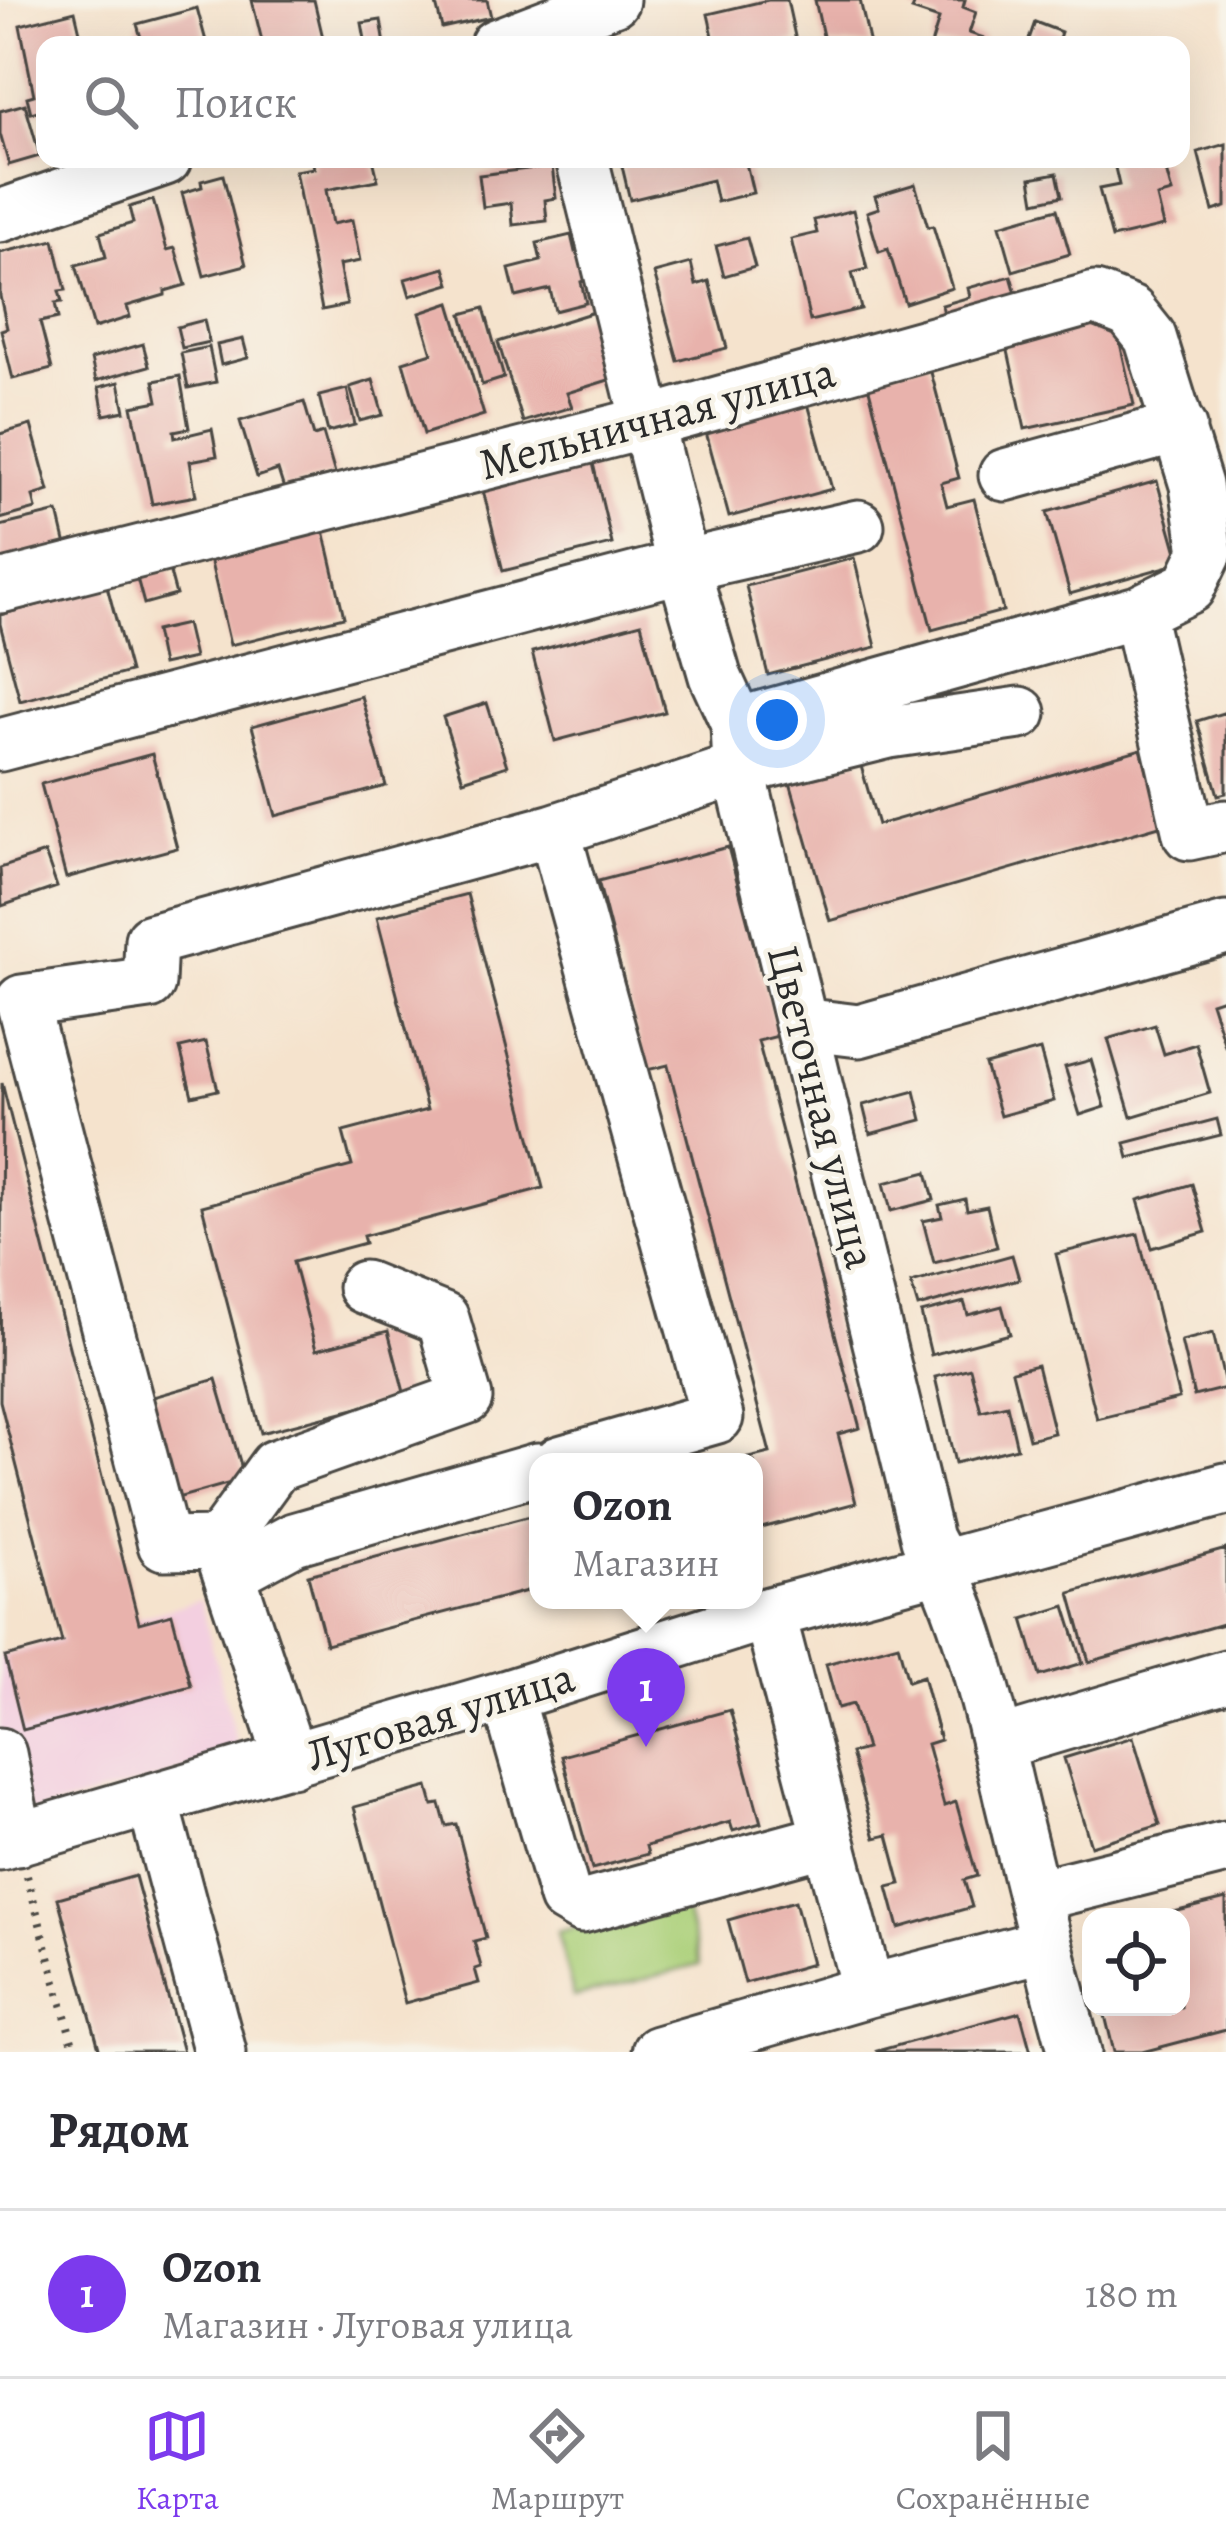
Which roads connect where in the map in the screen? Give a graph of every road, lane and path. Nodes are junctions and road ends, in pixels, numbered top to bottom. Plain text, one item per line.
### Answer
1 (613, 0) edge
2 (555, 23) edge
3 (520, 36) edge
4 (139, 168) edge
5 (584, 168) edge
6 (0, 216) edge
7 (649, 422) junction
8 (1180, 427) junction
9 (1005, 475) dead end
10 (1211, 480) edge
11 (858, 526) dead end
12 (683, 566) junction
13 (0, 587) edge
14 (1138, 612) junction
15 (1020, 713) dead end
16 (0, 746) edge
17 (738, 746) junction
18 (1226, 826) edge
19 (554, 830) junction
20 (1226, 928) edge
21 (801, 1024) junction
22 (364, 1287) dead end
23 (591, 1453) edge
24 (529, 1471) edge
25 (1226, 1489) edge
26 (224, 1559) junction
27 (943, 1567) junction
28 (770, 1613) junction
29 (1226, 1676) edge
30 (507, 1696) junction
31 (998, 1744) junction
32 (0, 1754) edge
33 (291, 1761) junction
34 (153, 1801) junction
35 (827, 1840) junction
36 (9, 1842) edge
37 (1226, 1848) edge
38 (1034, 1896) junction
39 (1046, 1945) junction
40 (868, 1990) junction
41 (75, 2052) edge
42 (220, 2052) edge
43 (658, 2052) edge
44 (1075, 2052) edge

1 - 2 street
2 - 3 street
4 - 6 street
5 - 7 street, Цветочная улица
7 - 8 street, Мельничная улица
7 - 12 street, Цветочная улица
7 - 13 street, Мельничная улица
8 - 9 street
8 - 10 street, Мельничная улица
10 - 14 street, Мельничная улица
11 - 12 street
12 - 16 street
12 - 17 street, Цветочная улица
14 - 17 street, Мельничная улица
14 - 18 street
15 - 17 street
17 - 19 street
17 - 21 street, Цветочная улица
19 - 23 street
19 - 26 street
20 - 21 street
21 - 27 street, Цветочная улица
22 - 26 street
24 - 26 street
25 - 27 street, Луговая улица
26 - 33 street
27 - 28 street, Луговая улица
27 - 31 street, Цветочная улица
28 - 30 street, Луговая улица
28 - 35 street
29 - 31 street
30 - 33 street, Луговая улица
30 - 35 street
31 - 38 street, Цветочная улица
32 - 36 street
33 - 34 street, Луговая улица
34 - 36 street, Луговая улица
34 - 42 street
35 - 40 street
36 - 41 path
37 - 38 street
38 - 39 street, Цветочная улица
39 - 40 street
39 - 44 street, Цветочная улица
40 - 43 street

